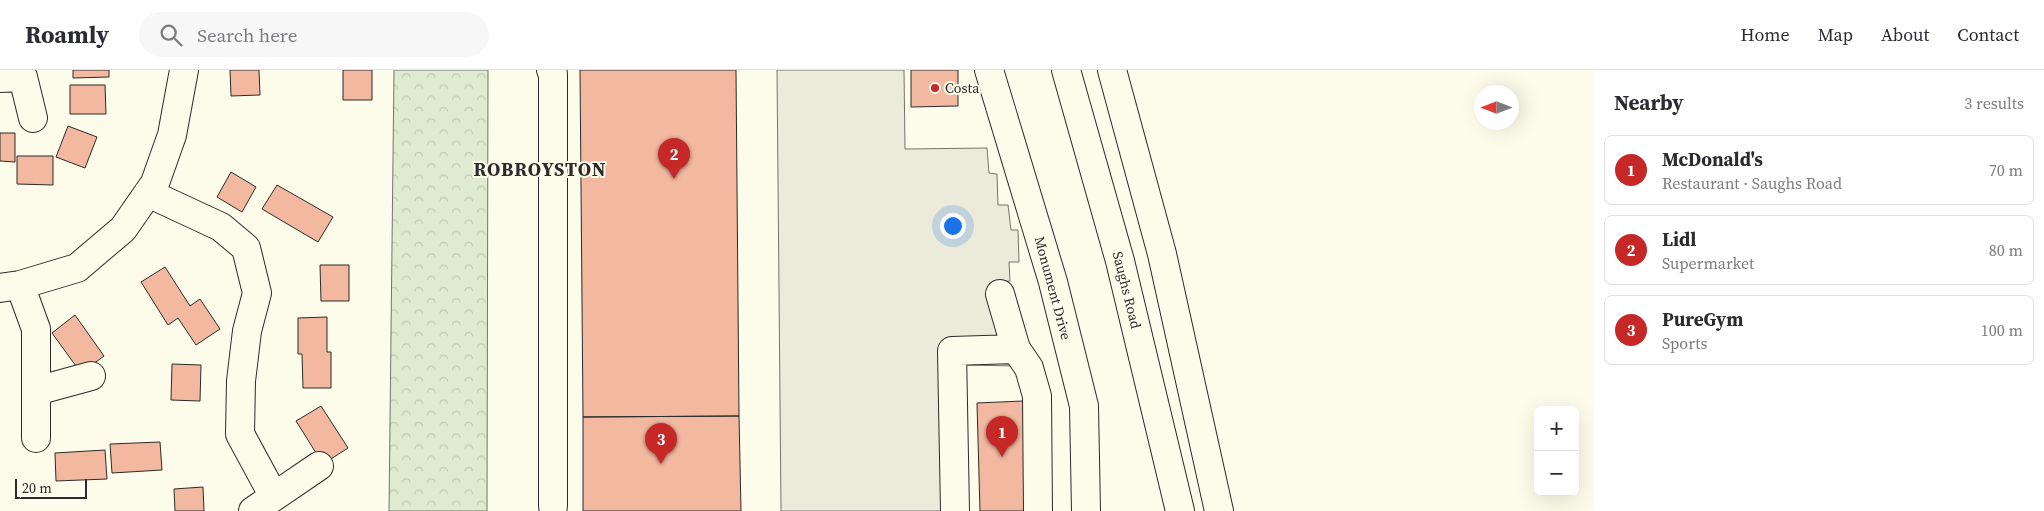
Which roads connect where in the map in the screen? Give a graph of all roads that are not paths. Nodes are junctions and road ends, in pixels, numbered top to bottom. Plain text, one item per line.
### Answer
1 (184, 70) edge
2 (551, 70) edge
3 (989, 70) edge
4 (1066, 70) edge
5 (1112, 70) edge
6 (16, 75) edge
7 (33, 118) dead end
8 (148, 193) junction
9 (10, 287) edge
10 (1000, 294) dead end
11 (1016, 349) junction
12 (91, 376) dead end
13 (36, 392) junction
14 (953, 409) junction
15 (36, 438) dead end
16 (319, 466) dead end
17 (263, 503) edge
18 (553, 506) dead end
19 (955, 511) edge
20 (973, 511) edge
21 (1038, 511) edge
22 (1086, 511) edge
23 (1180, 511) edge
24 (1218, 511) edge

1 - 8 street
2 - 18 street
3 - 22 street, Monument Drive
4 - 23 street, Saughs Road
5 - 24 street
6 - 7 street
8 - 9 street
8 - 17 street
9 - 13 street
10 - 11 street
11 - 14 street
11 - 21 street
12 - 13 street
13 - 15 street
14 - 19 street
14 - 20 street
16 - 17 street

